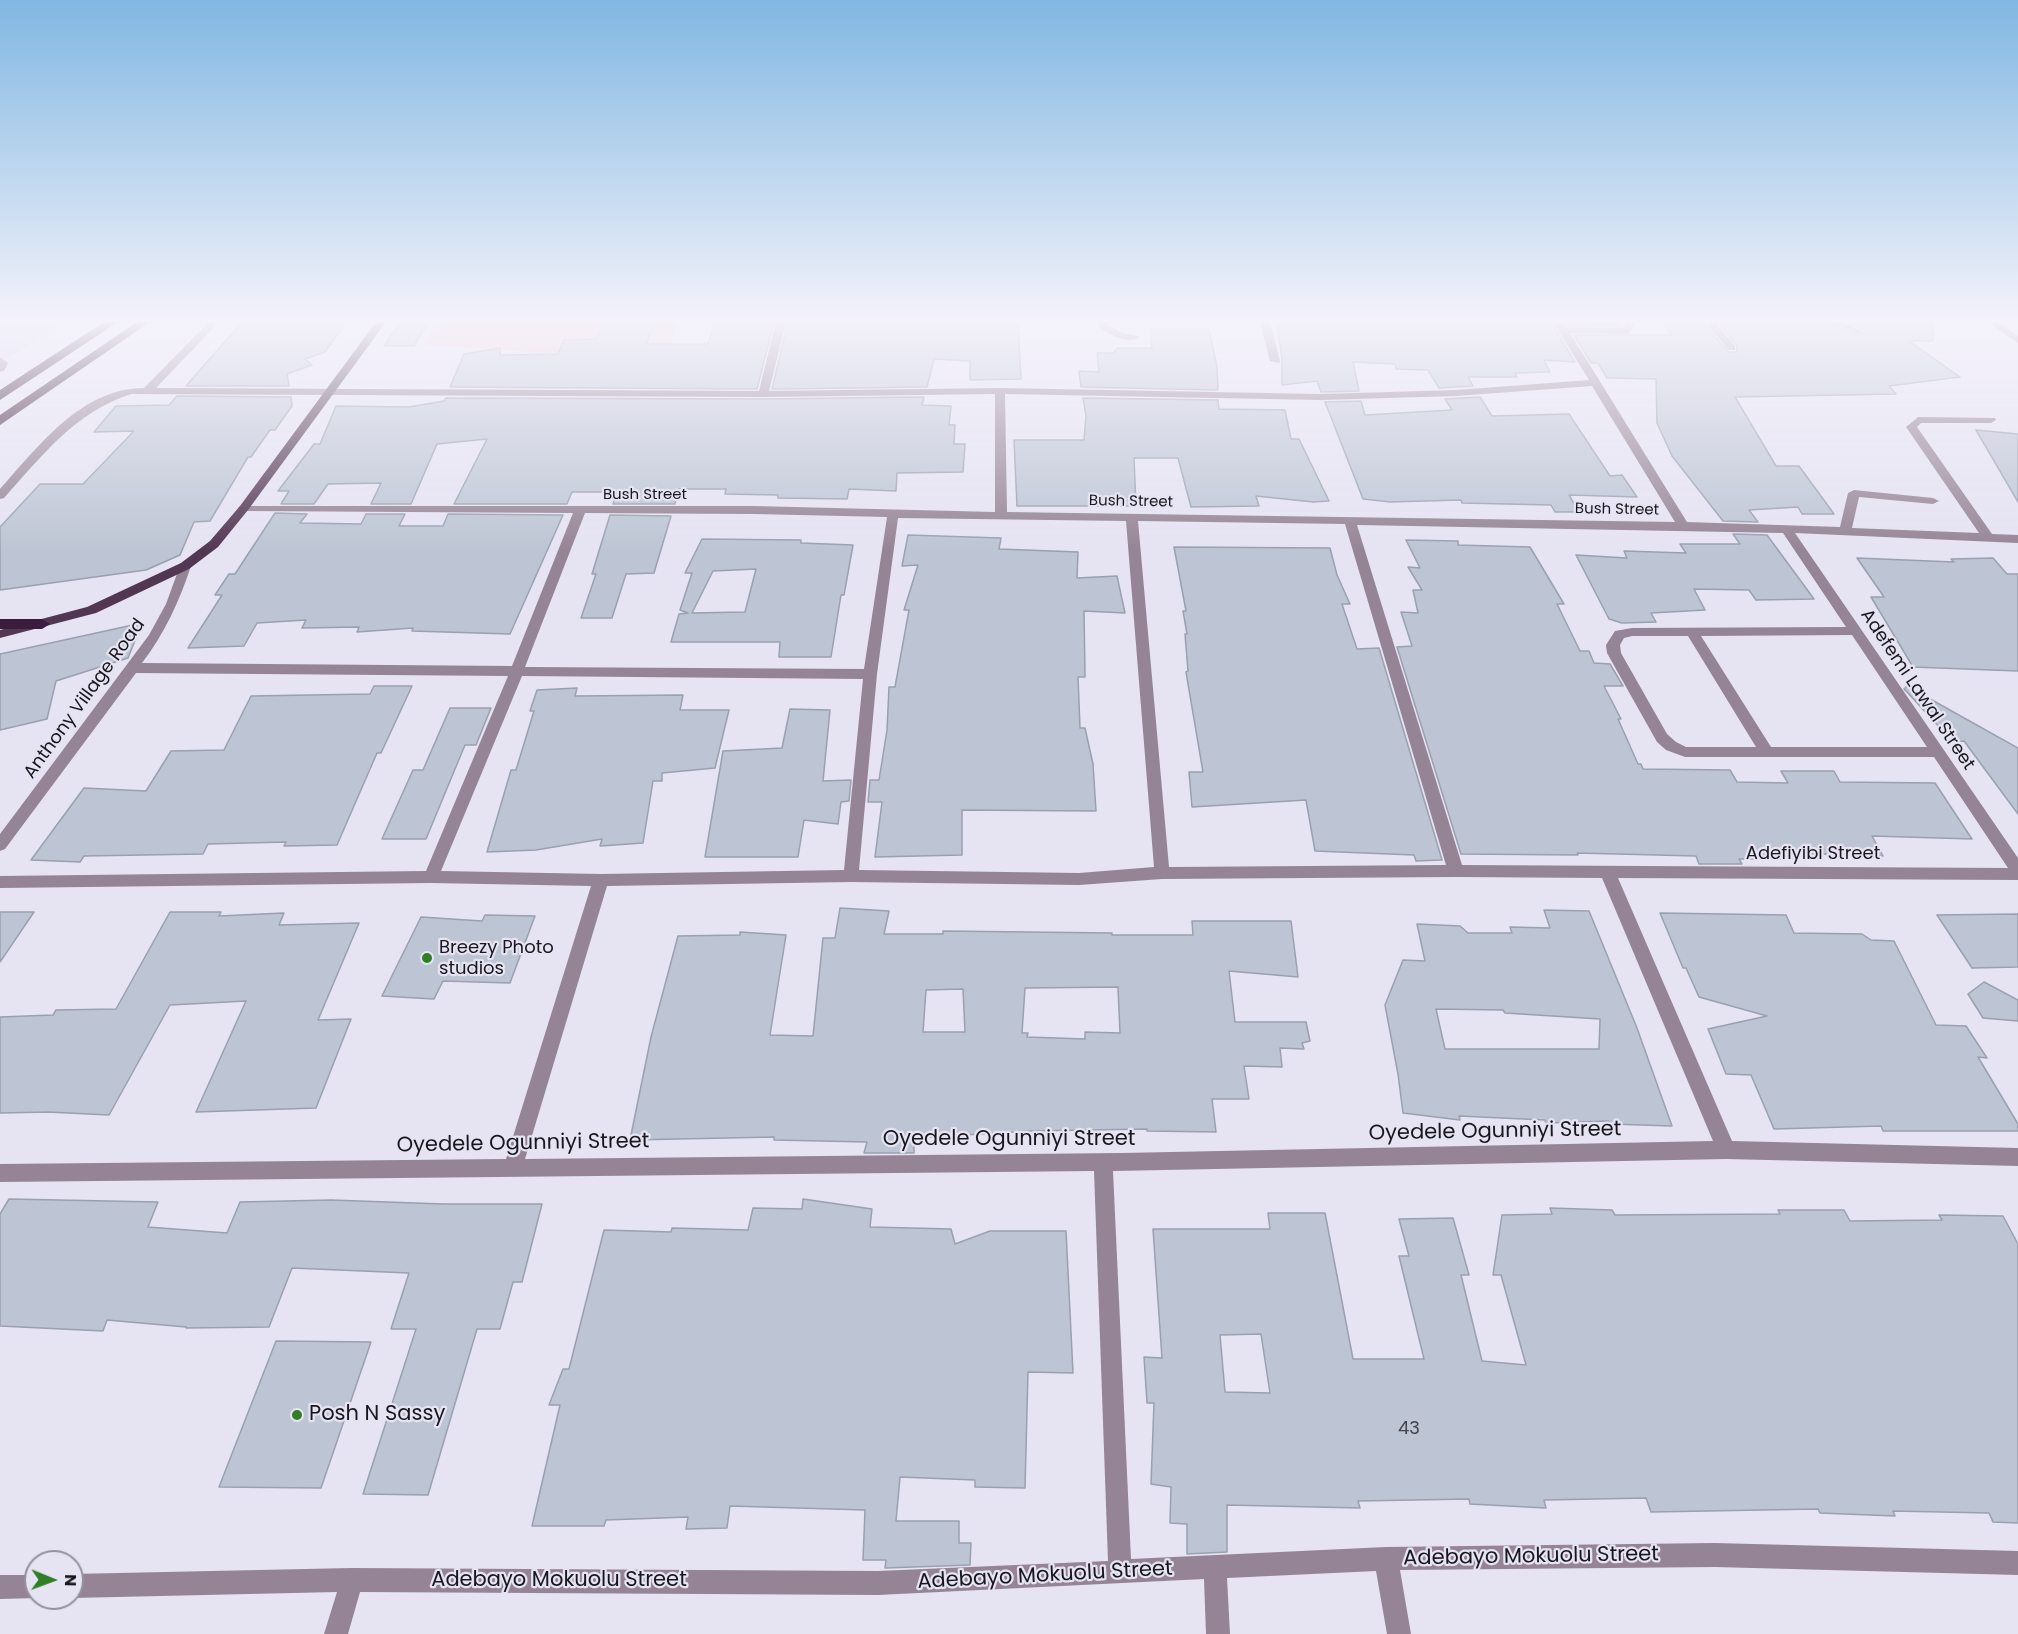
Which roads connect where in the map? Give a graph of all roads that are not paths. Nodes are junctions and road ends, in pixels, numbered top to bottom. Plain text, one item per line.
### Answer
1 (34, 398) edge
2 (104, 398) edge
3 (326, 398) edge
4 (1000, 398) edge
5 (1603, 398) edge
6 (1991, 420) dead end
7 (0, 422) edge
8 (0, 496) edge
9 (1933, 501) dead end
10 (244, 508) junction
11 (580, 510) junction
12 (893, 514) junction
13 (1001, 516) junction
14 (1132, 517) junction
15 (1350, 521) junction
16 (1683, 526) junction
17 (1787, 530) junction
18 (1845, 531) junction
19 (1988, 537) junction
20 (2018, 539) edge
21 (185, 566) junction
22 (0, 624) edge
23 (42, 624) junction
24 (1855, 631) junction
25 (1692, 632) junction
26 (0, 634) edge
27 (132, 668) junction
28 (517, 671) junction
29 (870, 674) junction
30 (1767, 752) junction
31 (1938, 752) junction
32 (0, 845) edge
33 (1456, 871) junction
34 (2018, 872) edge
35 (1162, 873) junction
36 (1608, 873) junction
37 (851, 876) junction
38 (431, 877) junction
39 (601, 880) junction
40 (0, 882) edge
41 (1726, 1150) junction
42 (2018, 1157) edge
43 (1103, 1162) junction
44 (513, 1166) junction
45 (0, 1173) edge
46 (1386, 1559) junction
47 (2018, 1563) edge
48 (1215, 1568) junction
49 (1120, 1572) junction
50 (352, 1580) junction
51 (84, 1586) edge
52 (0, 1587) edge
53 (24, 1587) edge
54 (336, 1634) edge
55 (1218, 1634) edge
56 (1400, 1634) edge

1 - 7 highway
2 - 8 street
3 - 10 main road, Anthony Village Road
4 - 13 street
5 - 16 street
6 - 19 street
9 - 18 street
10 - 11 street, Bush Street
10 - 21 main road, Anthony Village Road
11 - 12 street, Bush Street
11 - 28 street
12 - 13 street, Bush Street
12 - 29 street
13 - 14 street, Bush Street
14 - 15 street, Bush Street
14 - 35 street
15 - 16 street, Bush Street
15 - 33 street
16 - 17 street, Bush Street
17 - 18 street, Bush Street
17 - 24 street, Adefemi Lawal Street
18 - 19 street, Bush Street
19 - 20 street, Bush Street
21 - 23 main road, Anthony Village Road
21 - 27 street, Anthony Village Road
22 - 23 highway
23 - 26 main road, Anthony Village Road
24 - 25 street
24 - 31 street, Adefemi Lawal Street
25 - 30 street
25 - 30 street
27 - 28 street
27 - 32 street, Anthony Village Road
28 - 29 street
28 - 38 street
29 - 37 street
30 - 31 street
31 - 34 street, Adefemi Lawal Street
33 - 35 street, Adefiyibi Street
33 - 36 street, Adefiyibi Street
34 - 36 street, Adefiyibi Street
35 - 37 street, Adefiyibi Street
36 - 41 street
37 - 39 street, Adefiyibi Street
38 - 39 street, Adefiyibi Street
38 - 40 street, Adefiyibi Street
39 - 44 street
41 - 42 street, Oyedele Ogunniyi Street
41 - 43 street, Oyedele Ogunniyi Street
43 - 44 street, Oyedele Ogunniyi Street
43 - 49 street
44 - 45 street, Oyedele Ogunniyi Street
46 - 47 street, Adebayo Mokuolu Street
46 - 48 street, Adebayo Mokuolu Street
46 - 56 street
48 - 49 street, Adebayo Mokuolu Street
48 - 55 street
49 - 50 street, Adebayo Mokuolu Street
50 - 51 street, Adebayo Mokuolu Street
50 - 54 street
52 - 53 street

